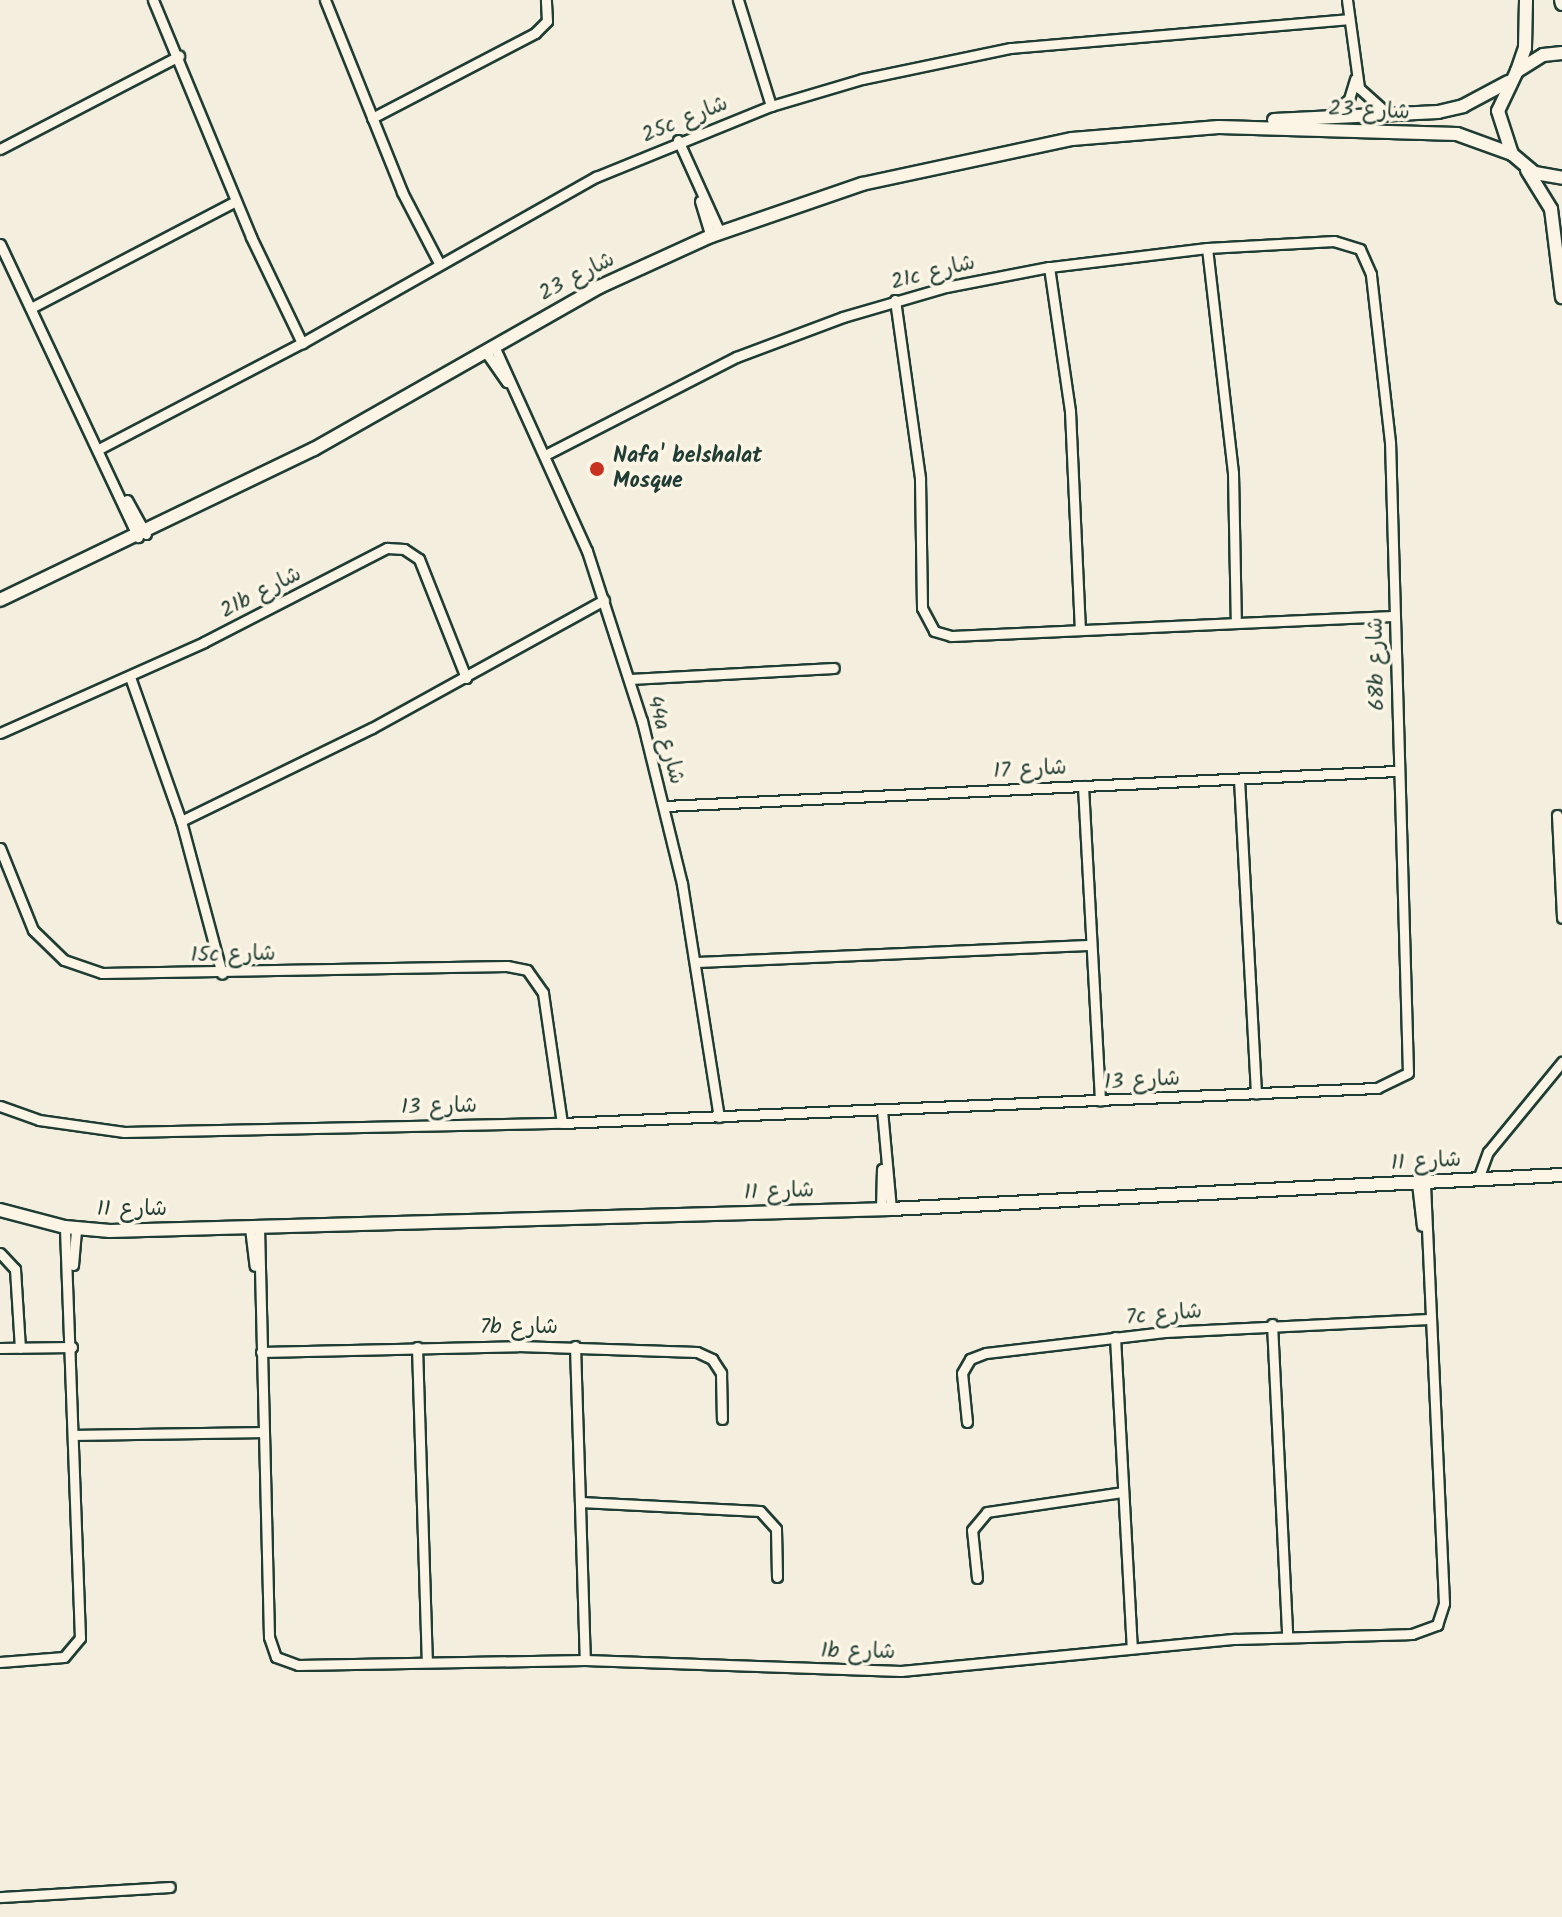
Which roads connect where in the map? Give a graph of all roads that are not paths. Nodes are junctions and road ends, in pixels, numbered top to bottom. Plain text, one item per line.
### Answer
1 (153, 0) edge
2 (325, 0) edge
3 (546, 0) edge
4 (738, 0) edge
5 (1347, 0) edge
6 (1526, 0) edge
7 (1349, 19) junction
8 (1562, 53) edge
9 (179, 56) junction
10 (1517, 71) junction
11 (1355, 76) junction
12 (1508, 82) junction
13 (771, 106) junction
14 (1387, 113) junction
15 (1332, 114) junction
16 (372, 118) junction
17 (1219, 127) junction
18 (678, 140) junction
19 (0, 149) edge
20 (1512, 154) junction
21 (1522, 165) junction
22 (1562, 178) edge
23 (236, 201) junction
24 (715, 234) junction
25 (0, 244) edge
26 (1207, 248) junction
27 (1360, 249) joint
28 (439, 263) junction
29 (1049, 267) junction
30 (1562, 297) edge
31 (895, 300) junction
32 (31, 308) junction
33 (302, 343) junction
34 (490, 348) junction
35 (99, 449) junction
36 (545, 455) junction
37 (142, 536) junction
38 (0, 600) edge
39 (604, 600) junction
40 (1394, 616) junction
41 (1236, 623) junction
42 (1080, 630) junction
43 (834, 668) dead end
44 (130, 677) junction
45 (466, 678) junction
46 (630, 679) junction
47 (0, 733) edge
48 (1397, 771) junction
49 (1239, 779) junction
50 (1083, 786) junction
51 (665, 806) junction
52 (1557, 815) dead end
53 (181, 821) junction
54 (0, 848) edge
55 (1561, 888) edge
56 (1562, 918) edge
57 (1089, 945) junction
58 (696, 962) junction
59 (222, 974) junction
60 (1562, 1062) edge
61 (1402, 1079) joint
62 (1256, 1094) junction
63 (1100, 1101) junction
64 (0, 1106) edge
65 (882, 1110) junction
66 (719, 1117) junction
67 (562, 1123) junction
68 (1562, 1175) edge
69 (1478, 1179) junction
70 (1421, 1182) junction
71 (886, 1209) junction
72 (0, 1210) edge
73 (255, 1227) junction
74 (71, 1228) junction
75 (0, 1253) edge
76 (1429, 1319) junction
77 (1272, 1324) junction
78 (1115, 1337) junction
79 (575, 1346) junction
80 (72, 1347) junction
81 (417, 1347) junction
82 (10, 1348) edge
83 (261, 1352) junction
84 (722, 1419) dead end
85 (967, 1422) dead end
86 (263, 1432) junction
87 (75, 1435) junction
88 (1123, 1492) junction
89 (580, 1502) junction
90 (777, 1577) dead end
91 (977, 1578) dead end
92 (1287, 1636) junction
93 (1132, 1648) junction
94 (585, 1660) junction
95 (427, 1661) junction
96 (0, 1662) edge
97 (170, 1887) dead end
98 (0, 1897) edge

1 - 9 street
2 - 16 street
3 - 16 street
4 - 13 street
5 - 7 street
6 - 10 street
7 - 11 street
7 - 13 street, 25c شارع
8 - 10 street
9 - 19 street
9 - 23 street
10 - 12 street
11 - 14 street
11 - 15 street
12 - 14 street, شارع 23
12 - 20 street
13 - 18 street, 25c شارع
14 - 15 street, شارع 23
15 - 17 street, شارع 23
16 - 28 street
17 - 20 street, شارع 23
17 - 24 street, شارع 23
18 - 24 street
18 - 28 street, 25c شارع
20 - 21 street
21 - 22 street
21 - 30 street
23 - 32 street
23 - 33 street
24 - 34 street, شارع 23
25 - 32 street
26 - 27 street, 21c شارع
26 - 29 street, 21c شارع
26 - 41 street
27 - 40 street, 68b شارع
28 - 33 street, 25c شارع
29 - 31 street, 21c شارع
29 - 42 street
31 - 36 street, 21c شارع
31 - 42 street
32 - 35 street
33 - 35 street, 25c شارع
34 - 36 street, 44a شارع
34 - 37 street, شارع 23
35 - 37 street
36 - 39 street, 44a شارع
37 - 38 street, شارع 23
39 - 45 street
39 - 46 street, 44a شارع
40 - 41 street
40 - 48 street, 68b شارع
41 - 42 street
43 - 46 street
44 - 45 street, 21b شارع
44 - 47 street, 21b شارع
44 - 53 street
45 - 53 street
46 - 51 street, 44a شارع
48 - 49 street, شارع 17
48 - 61 street, 68b شارع
49 - 50 street, شارع 17
49 - 62 street
50 - 51 street, شارع 17
50 - 57 street
51 - 58 street, 44a شارع
52 - 55 street
53 - 59 street
54 - 59 street, 15c شارع
55 - 56 street
57 - 58 street
57 - 63 street
58 - 66 street, 44a شارع
59 - 67 street, 15c شارع
60 - 69 street
61 - 62 street, شارع 13
62 - 63 street, شارع 13
63 - 65 street, شارع 13
64 - 67 street, شارع 13
65 - 66 street, شارع 13
65 - 71 street
66 - 67 street, شارع 13
68 - 69 street, شارع 11
69 - 70 street, شارع 11
70 - 71 street, شارع 11
70 - 76 street
71 - 73 street, شارع 11
72 - 74 street, شارع 11
73 - 74 street, شارع 11
73 - 83 street
74 - 80 street
75 - 82 street
76 - 77 street, 7c شارع
76 - 92 street, 1b شارع
77 - 78 street, 7c شارع
77 - 92 street
78 - 85 street, 7c شارع
78 - 88 street
79 - 81 street, 7b شارع
79 - 84 street, 7b شارع
79 - 89 street
80 - 82 street
80 - 87 street
81 - 83 street, 7b شارع
81 - 95 street
83 - 86 street
86 - 87 street
86 - 95 street, 1b شارع
87 - 96 street
88 - 91 street
88 - 93 street
89 - 90 street
89 - 94 street
92 - 93 street, 1b شارع
93 - 94 street, 1b شارع
94 - 95 street, 1b شارع
97 - 98 street

